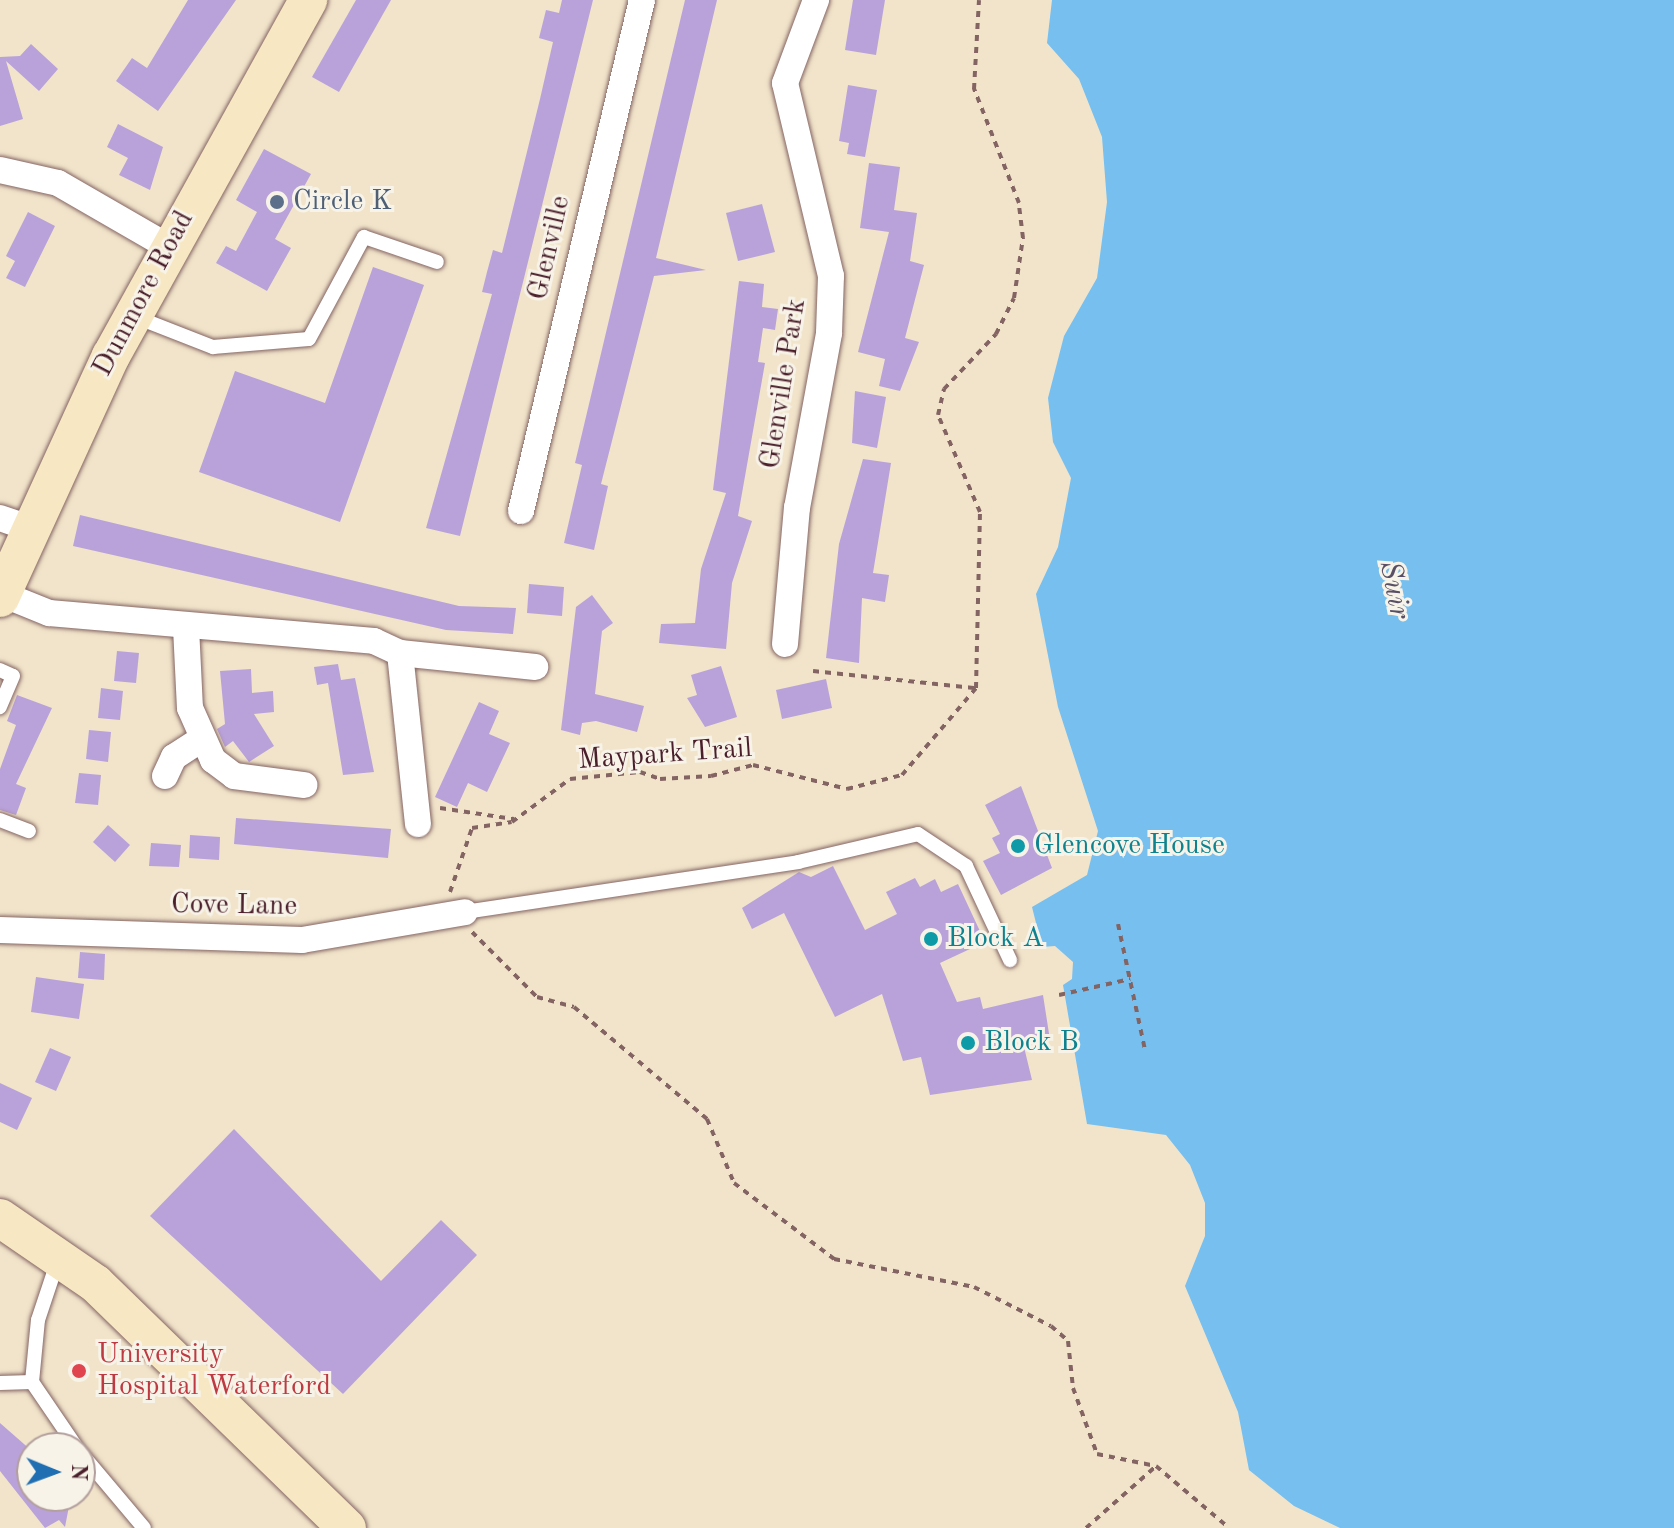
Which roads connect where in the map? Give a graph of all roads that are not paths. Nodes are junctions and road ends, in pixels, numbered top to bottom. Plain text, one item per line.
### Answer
1 (308, 0) edge
2 (642, 0) edge
3 (816, 0) edge
4 (0, 170) edge
5 (169, 247) junction
6 (437, 262) dead end
7 (132, 316) junction
8 (521, 511) dead end
9 (15, 523) edge
10 (1, 596) edge
11 (186, 627) junction
12 (785, 644) dead end
13 (400, 653) junction
14 (535, 667) dead end
15 (0, 670) edge
16 (0, 707) edge
17 (199, 741) junction
18 (165, 776) dead end
19 (304, 785) dead end
20 (0, 820) edge
21 (418, 824) dead end
22 (29, 831) dead end
23 (459, 914) joint
24 (0, 930) edge
25 (1010, 960) dead end
26 (0, 1218) edge
27 (60, 1256) junction
28 (32, 1382) junction
29 (0, 1383) edge
30 (66, 1432) edge
31 (96, 1471) edge
32 (144, 1528) edge
33 (347, 1528) edge

1 - 5 main road, Dunmore Road
2 - 8 street, Glenville
3 - 12 street, Glenville Park
4 - 5 street
5 - 7 main road, Dunmore Road
6 - 7 lane
7 - 9 main road, Dunmore Road
9 - 10 main road, Dunmore Road
10 - 11 street
11 - 13 street
11 - 17 street
13 - 14 street
13 - 21 street
15 - 16 lane
17 - 18 street
17 - 19 street
20 - 22 lane
23 - 24 street, Cove Lane
23 - 25 lane
26 - 27 main road
27 - 28 lane
27 - 33 main road
28 - 29 lane
28 - 30 lane
31 - 32 lane

